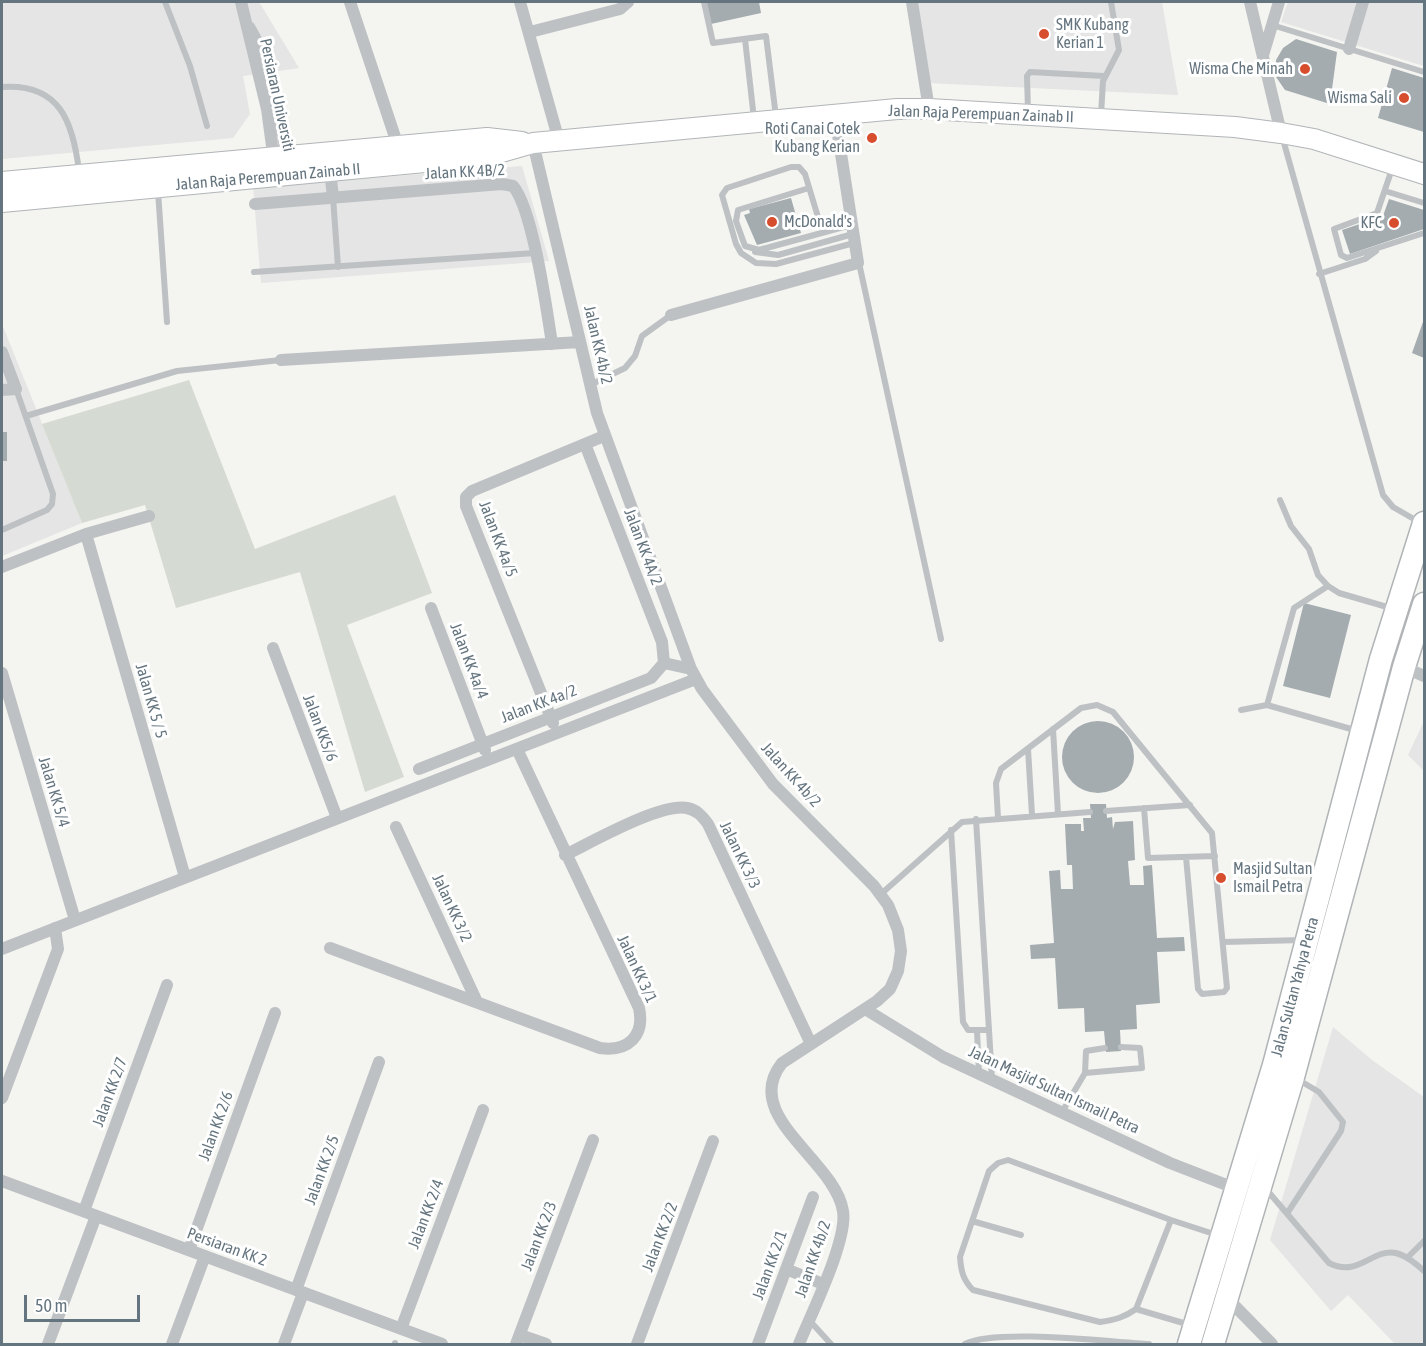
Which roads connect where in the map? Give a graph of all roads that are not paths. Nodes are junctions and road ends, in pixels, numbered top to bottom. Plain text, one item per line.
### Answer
1 (165, 2) edge
2 (240, 2) edge
3 (350, 2) edge
4 (520, 2) edge
5 (628, 2) edge
6 (704, 2) edge
7 (912, 2) edge
8 (1111, 2) edge
9 (1250, 2) edge
10 (1279, 2) edge
11 (1363, 2) edge
12 (1272, 25) junction
13 (530, 32) junction
14 (745, 39) junction
15 (1349, 49) junction
16 (1263, 56) junction
17 (1425, 72) edge
18 (1104, 76) junction
19 (2, 87) edge
20 (928, 109) junction
21 (1028, 114) junction
22 (835, 115) junction
23 (1101, 118) junction
24 (777, 120) junction
25 (755, 123) junction
26 (207, 126) dead end
27 (1281, 133) junction
28 (558, 141) junction
29 (533, 143) junction
30 (398, 146) junction
31 (1394, 164) junction
32 (281, 166) junction
33 (330, 171) junction
34 (1425, 174) edge
35 (80, 175) junction
36 (2, 182) edge
37 (158, 187) junction
38 (809, 188) junction
39 (1385, 191) junction
40 (333, 197) junction
41 (2, 202) edge
42 (1425, 203) edge
43 (255, 204) dead end
44 (822, 230) junction
45 (852, 230) junction
46 (1425, 233) edge
47 (825, 242) junction
48 (1379, 248) junction
49 (748, 249) junction
50 (828, 250) junction
51 (535, 253) junction
52 (858, 263) junction
53 (338, 267) junction
54 (254, 272) dead end
55 (1319, 274) junction
56 (671, 315) joint
57 (167, 322) dead end
58 (580, 342) junction
59 (552, 344) junction
60 (2, 352) edge
61 (281, 360) joint
62 (590, 385) junction
63 (16, 389) junction
64 (2, 390) edge
65 (26, 416) junction
66 (604, 436) junction
67 (585, 444) junction
68 (1280, 500) dead end
69 (148, 516) dead end
70 (1424, 524) edge
71 (2, 530) edge
72 (86, 534) junction
73 (2, 567) edge
74 (1328, 586) junction
75 (1425, 604) edge
76 (431, 608) dead end
77 (1397, 609) junction
78 (940, 639) dead end
79 (273, 648) dead end
80 (1381, 659) junction
81 (664, 663) junction
82 (1414, 671) edge
83 (2, 673) edge
84 (693, 674) junction
85 (1268, 705) junction
86 (1241, 710) dead end
87 (551, 717) junction
88 (1053, 729) junction
89 (1362, 732) junction
90 (557, 733) junction
91 (482, 744) junction
92 (516, 749) junction
93 (1028, 749) junction
94 (488, 760) junction
95 (419, 769) dead end
96 (1190, 806) junction
97 (1144, 808) junction
98 (1106, 811) dead end
99 (1090, 812) dead end
100 (1058, 814) junction
101 (1032, 815) junction
102 (337, 818) junction
103 (998, 818) junction
104 (976, 819) junction
105 (396, 827) dead end
106 (951, 830) junction
107 (566, 855) junction
108 (1215, 856) junction
109 (1186, 857) junction
110 (185, 877) junction
111 (880, 894) junction
112 (75, 920) junction
113 (55, 928) junction
114 (1307, 940) junction
115 (1223, 942) junction
116 (330, 948) dead end
117 (2, 949) edge
118 (167, 985) dead end
119 (477, 1002) junction
120 (865, 1009) junction
121 (275, 1013) dead end
122 (989, 1030) junction
123 (977, 1031) junction
124 (811, 1044) junction
125 (1121, 1047) dead end
126 (1105, 1048) dead end
127 (379, 1062) dead end
128 (1085, 1072) junction
129 (979, 1074) junction
130 (1293, 1077) junction
131 (992, 1080) junction
132 (2, 1098) edge
133 (483, 1110) dead end
134 (1062, 1112) junction
135 (593, 1140) dead end
136 (713, 1141) dead end
137 (2, 1180) edge
138 (1261, 1184) junction
139 (1237, 1189) junction
140 (813, 1197) dead end
141 (1288, 1212) junction
142 (90, 1213) junction
143 (1171, 1220) junction
144 (972, 1221) junction
145 (1021, 1235) dead end
146 (1222, 1236) junction
147 (1425, 1241) edge
148 (189, 1250) junction
149 (205, 1256) junction
150 (1407, 1258) junction
151 (786, 1269) junction
152 (1425, 1271) edge
153 (823, 1284) junction
154 (299, 1291) junction
155 (1227, 1298) junction
156 (1136, 1309) junction
157 (809, 1320) junction
158 (401, 1329) junction
159 (1192, 1335) edge
160 (518, 1340) edge
161 (48, 1344) edge
162 (172, 1344) edge
163 (284, 1344) edge
164 (442, 1344) edge
165 (546, 1344) edge
166 (637, 1344) edge
167 (758, 1344) edge
168 (799, 1344) edge
169 (831, 1344) edge
170 (965, 1344) edge
171 (1149, 1344) edge
172 (1213, 1344) edge
173 (1272, 1344) edge

1 - 26 lane
2 - 32 street, Persiaran Universiti
3 - 30 street
4 - 13 street
5 - 13 street
6 - 14 lane
7 - 20 street
8 - 18 lane
9 - 16 street
10 - 12 street
11 - 15 street
12 - 15 lane
12 - 16 street
13 - 28 street
14 - 24 lane
14 - 25 lane
15 - 17 lane
16 - 27 street
18 - 21 lane
18 - 23 lane
19 - 35 lane
20 - 21 main road, Jalan Raja Perempuan Zainab II
20 - 22 main road, Jalan Raja Perempuan Zainab II
21 - 23 main road, Jalan Raja Perempuan Zainab II
22 - 24 main road, Jalan Raja Perempuan Zainab II
22 - 45 street
23 - 27 main road, Jalan Raja Perempuan Zainab II
24 - 25 main road, Jalan Raja Perempuan Zainab II
25 - 28 main road, Jalan Raja Perempuan Zainab II
27 - 31 main road, Jalan Raja Perempuan Zainab II
27 - 55 lane
28 - 29 main road, Jalan Raja Perempuan Zainab II
29 - 30 main road, Jalan Raja Perempuan Zainab II
29 - 33 main road, Jalan Raja Perempuan Zainab II
29 - 58 street, Jalan KK 4b/2
30 - 32 main road, Jalan Raja Perempuan Zainab II
31 - 34 main road, Jalan Raja Perempuan Zainab II
31 - 39 lane
32 - 33 main road, Jalan Raja Perempuan Zainab II
32 - 35 main road, Jalan Raja Perempuan Zainab II
32 - 37 main road, Jalan Raja Perempuan Zainab II
33 - 40 street
35 - 36 main road, Jalan Raja Perempuan Zainab II
37 - 41 main road, Jalan Raja Perempuan Zainab II
37 - 57 lane
38 - 44 lane
38 - 49 lane
38 - 50 lane
39 - 42 lane
39 - 48 lane
40 - 43 street, Jalan KK 4B/2
40 - 51 street, Jalan KK 4B/2
40 - 53 lane
44 - 45 lane
44 - 47 lane
44 - 49 lane
45 - 47 lane
45 - 50 lane
45 - 52 street
46 - 48 lane
47 - 49 lane
47 - 50 lane
48 - 55 lane
51 - 53 lane
51 - 59 street, Jalan KK 4B/2
52 - 56 street
52 - 78 lane
53 - 54 lane
55 - 70 lane
56 - 62 lane
58 - 59 street
58 - 62 street, Jalan KK 4b/2
59 - 61 street
60 - 63 street
61 - 65 lane
62 - 66 street, Jalan KK 4b/2
63 - 64 street
63 - 65 lane
65 - 71 lane
66 - 67 street, Jalan KK 4a/5
66 - 84 street, Jalan KK 4b/2
67 - 81 street, Jalan KK 4A/2
67 - 87 street, Jalan KK 4a/5
68 - 74 lane
69 - 72 street
70 - 77 highway, Jalan Sultan Yahya Petra
72 - 73 street
72 - 110 street, Jalan KK 5 / 5
74 - 77 lane
74 - 85 lane
75 - 82 highway, Jalan Sultan Yahya Petra
76 - 91 street, Jalan KK 4a/4
77 - 80 highway, Jalan Sultan Yahya Petra
79 - 102 street, Jalan KK5/6
80 - 82 street
80 - 89 highway, Jalan Sultan Yahya Petra
81 - 84 street
81 - 87 street, Jalan KK 4a/2
82 - 130 highway, Jalan Sultan Yahya Petra
83 - 112 street, Jalan KK 5/4
84 - 90 street
84 - 111 street, Jalan KK 4b/2
85 - 86 lane
85 - 89 lane
87 - 90 street, Jalan KK 4a/5
87 - 91 street, Jalan KK 4a/2
88 - 93 lane
88 - 96 lane
88 - 100 lane
89 - 114 highway, Jalan Sultan Yahya Petra
90 - 92 street
91 - 94 street, Jalan KK 4a/4
91 - 95 street, Jalan KK 4a/2
92 - 94 street
92 - 107 street, Jalan KK 3/1
93 - 101 lane
93 - 103 lane
94 - 102 street
96 - 97 lane
96 - 108 lane
97 - 98 lane
97 - 109 lane
99 - 100 lane
100 - 101 lane
101 - 103 lane
102 - 110 street
103 - 104 lane
104 - 106 lane
104 - 122 lane
105 - 119 street, Jalan KK 3/2
106 - 111 lane
106 - 123 lane
107 - 119 street, Jalan KK 3/1
107 - 124 street, Jalan KK 3/3
108 - 109 lane
108 - 115 lane
109 - 115 lane
110 - 112 street
111 - 120 street, Jalan KK 4b/2
112 - 113 street
113 - 117 street
113 - 132 street
114 - 115 lane
114 - 139 highway, Jalan Sultan Yahya Petra
116 - 119 street, Jalan KK 3/1
118 - 142 street, Jalan KK 2/7
120 - 124 street, Jalan KK 4b/2
120 - 129 street, Jalan Masjid Sultan Ismail Petra
121 - 148 street, Jalan KK 2/6
122 - 123 lane
122 - 131 lane
123 - 129 lane
124 - 153 street, Jalan KK 4b/2
125 - 128 lane
126 - 128 lane
127 - 154 street, Jalan KK 2/5
128 - 134 lane
129 - 131 street, Jalan Masjid Sultan Ismail Petra
130 - 138 highway, Jalan Sultan Yahya Petra
130 - 141 lane
131 - 134 street, Jalan Masjid Sultan Ismail Petra
133 - 158 street, Jalan KK 2/4
134 - 139 street, Jalan Masjid Sultan Ismail Petra
135 - 160 street, Jalan KK 2/3
136 - 166 street, Jalan KK 2/2
137 - 142 street, Persiaran KK 2
138 - 141 lane
138 - 155 highway, Jalan Sultan Yahya Petra
139 - 146 highway, Jalan Sultan Yahya Petra
140 - 151 street, Jalan KK 2/1
141 - 150 lane
142 - 148 street, Persiaran KK 2
142 - 161 street, Jalan KK 2/7
143 - 144 lane
143 - 146 lane
143 - 156 lane
144 - 145 lane
144 - 156 lane
146 - 159 highway, Jalan Sultan Yahya Petra
147 - 150 lane
148 - 149 street, Persiaran KK 2
149 - 154 street, Persiaran KK 2
149 - 162 street
150 - 152 lane
151 - 153 street
151 - 167 street, Jalan KK 2/1
153 - 157 street, Jalan KK 4b/2
154 - 158 street, Persiaran KK 2
154 - 163 street, Jalan KK 2/5
155 - 172 highway, Jalan Sultan Yahya Petra
155 - 173 street
156 - 159 lane
157 - 168 street, Jalan KK 4b/2
157 - 169 lane
158 - 164 street, Persiaran KK 2
160 - 165 street
170 - 171 lane

